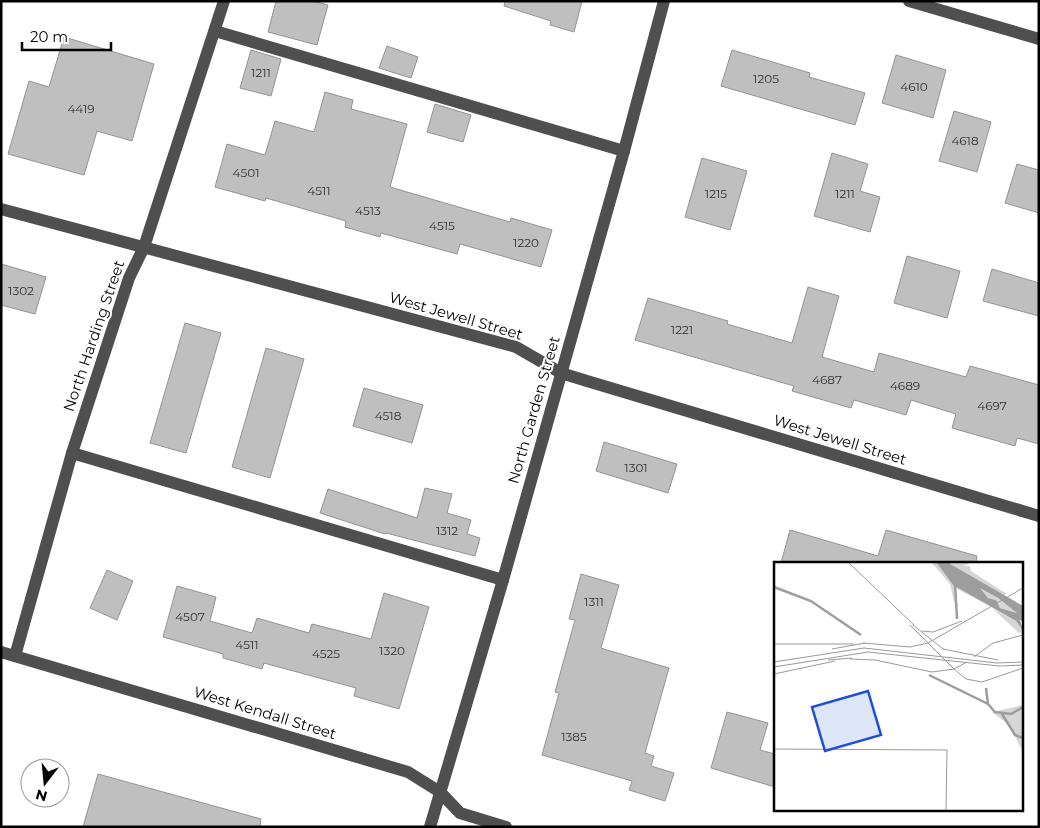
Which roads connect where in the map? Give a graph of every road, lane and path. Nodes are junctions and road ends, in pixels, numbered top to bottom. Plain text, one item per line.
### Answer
1 (224, 1) edge
2 (664, 1) edge
3 (909, 1) edge
4 (215, 31) junction
5 (1039, 39) edge
6 (624, 151) junction
7 (1, 209) edge
8 (144, 247) junction
9 (562, 373) junction
10 (72, 452) junction
11 (1039, 516) edge
12 (504, 580) junction
13 (1, 652) edge
14 (15, 656) junction
15 (440, 792) junction
16 (430, 827) edge
17 (506, 827) edge

1 - 4 street, North Harding Street
2 - 6 street, North Garden Street
3 - 5 street
4 - 6 street
4 - 8 street, North Harding Street
6 - 9 street, North Garden Street
7 - 8 street, West Jewell Street
8 - 9 street, West Jewell Street
8 - 10 street, North Harding Street
9 - 11 street, West Jewell Street
9 - 12 street, North Garden Street
10 - 12 street
10 - 14 street, North Harding Street
12 - 15 street, North Garden Street
13 - 14 street, West Kendall Street
14 - 15 street, West Kendall Street
15 - 16 street, North Garden Street
15 - 17 street, West Kendall Street

